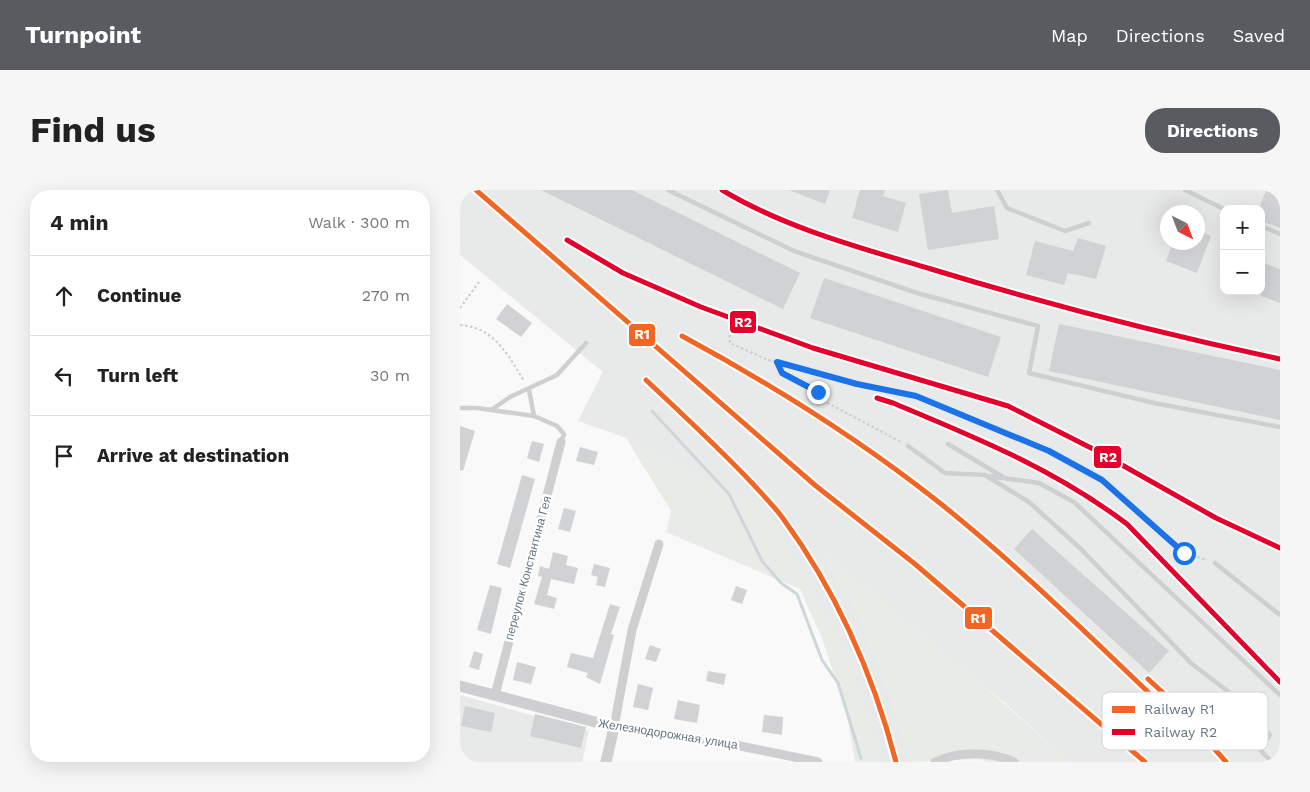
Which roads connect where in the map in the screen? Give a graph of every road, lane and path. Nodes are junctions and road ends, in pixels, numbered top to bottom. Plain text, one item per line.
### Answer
1 (668, 190) edge
2 (997, 190) edge
3 (1185, 190) edge
4 (1220, 207) edge
5 (1089, 223) dead end
6 (1265, 228) edge
7 (1280, 234) edge
8 (479, 282) dead end
9 (460, 308) edge
10 (460, 325) edge
11 (729, 330) dead end
12 (586, 343) dead end
13 (777, 362) junction
14 (529, 390) junction
15 (460, 408) edge
16 (491, 410) junction
17 (534, 416) junction
18 (1280, 427) edge
19 (561, 442) joint
20 (948, 444) dead end
21 (908, 446) joint
22 (985, 476) junction
23 (1007, 479) junction
24 (659, 544) dead end
25 (1215, 563) joint
26 (1280, 615) edge
27 (460, 686) edge
28 (1229, 692) edge
29 (495, 695) junction
30 (1280, 695) edge
31 (614, 728) junction
32 (1260, 750) edge
33 (606, 762) edge
34 (818, 762) edge
35 (935, 762) edge
36 (1014, 762) edge
37 (1272, 762) edge

1 - 18 lane
2 - 5 lane
3 - 4 lane
6 - 7 lane
8 - 9 path
10 - 14 path
11 - 13 path
12 - 14 lane
13 - 21 path
13 - 25 path
14 - 16 lane
14 - 17 lane
15 - 16 lane
16 - 17 lane
17 - 19 lane
19 - 29 street, переулок Константина Гея
20 - 23 lane
21 - 22 lane
22 - 23 lane
22 - 28 lane
23 - 30 lane
24 - 31 street
25 - 26 lane
27 - 29 street, Железнодорожная улица
29 - 31 street, Железнодорожная улица
31 - 33 street
31 - 34 street, Железнодорожная улица
32 - 37 lane
35 - 36 street

